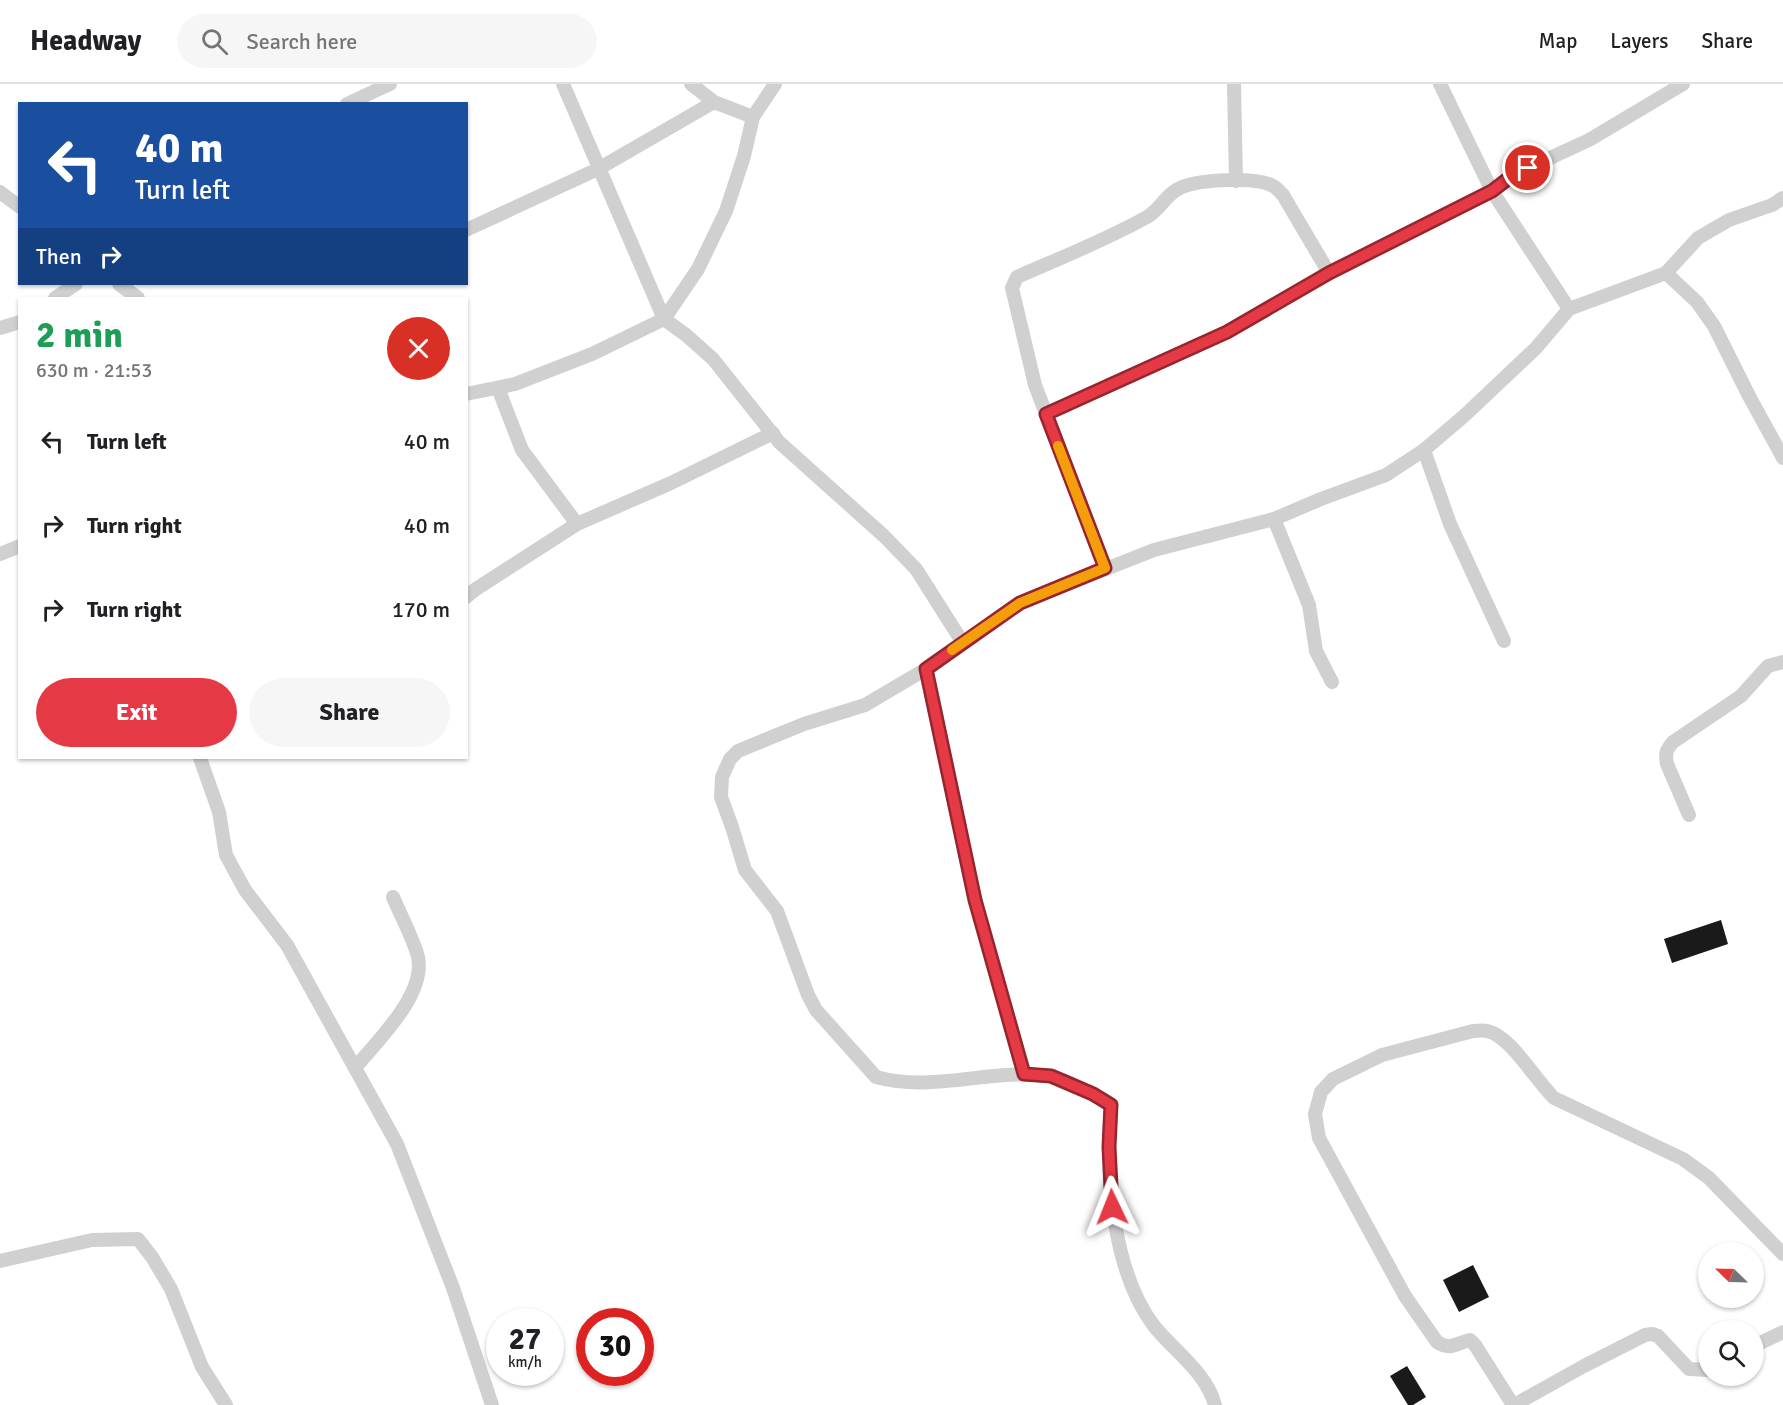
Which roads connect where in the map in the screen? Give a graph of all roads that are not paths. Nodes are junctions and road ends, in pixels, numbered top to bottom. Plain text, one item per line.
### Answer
1 (390, 84) edge
2 (563, 84) edge
3 (691, 84) edge
4 (775, 84) edge
5 (1234, 84) edge
6 (1440, 84) edge
7 (1683, 84) edge
8 (351, 102) edge
9 (714, 102) junction
10 (753, 117) junction
11 (598, 169) junction
12 (1236, 181) junction
13 (1492, 191) junction
14 (0, 192) edge
15 (1783, 198) edge
16 (18, 206) edge
17 (468, 229) edge
18 (1329, 273) junction
19 (1666, 273) junction
20 (74, 285) edge
21 (119, 285) edge
22 (56, 297) edge
23 (137, 297) edge
24 (1569, 309) junction
25 (664, 319) junction
26 (18, 323) edge
27 (0, 328) edge
28 (498, 388) junction
29 (468, 394) edge
30 (1046, 414) junction
31 (773, 433) junction
32 (1424, 450) junction
33 (1783, 458) edge
34 (1274, 519) junction
35 (577, 524) junction
36 (18, 547) edge
37 (0, 554) edge
38 (1105, 568) junction
39 (468, 595) edge
40 (1504, 641) dead end
41 (963, 643) junction
42 (1783, 662) edge
43 (926, 669) junction
44 (1332, 682) dead end
45 (200, 759) edge
46 (1689, 815) dead end
47 (393, 897) dead end
48 (355, 1068) junction
49 (1024, 1074) junction
50 (1783, 1254) edge
51 (0, 1261) edge
52 (1783, 1332) edge
53 (1764, 1341) edge
54 (1698, 1369) edge
55 (226, 1405) edge
56 (492, 1405) edge
57 (1215, 1405) edge
58 (1513, 1405) edge

1 - 8 street
2 - 11 street
3 - 9 street
4 - 10 street
5 - 12 street
6 - 13 street
7 - 13 street
9 - 10 street
9 - 11 street
10 - 25 street
11 - 17 street
11 - 25 street
12 - 18 street
12 - 30 street
13 - 18 street
13 - 24 street
14 - 16 street
15 - 19 street
18 - 30 street
19 - 24 street
19 - 33 street
20 - 22 street
21 - 23 street
24 - 32 street
25 - 28 street
25 - 31 street
26 - 27 street
28 - 29 street
28 - 35 street
30 - 38 street
31 - 35 street
31 - 41 street
32 - 34 street
32 - 40 street
34 - 38 street
34 - 44 street
35 - 39 street
36 - 37 street
38 - 41 street
41 - 43 street
42 - 46 street
43 - 49 street
43 - 49 street
45 - 48 street
47 - 48 street
48 - 56 street
49 - 57 street
50 - 58 street
51 - 55 street
52 - 53 street
54 - 58 street

